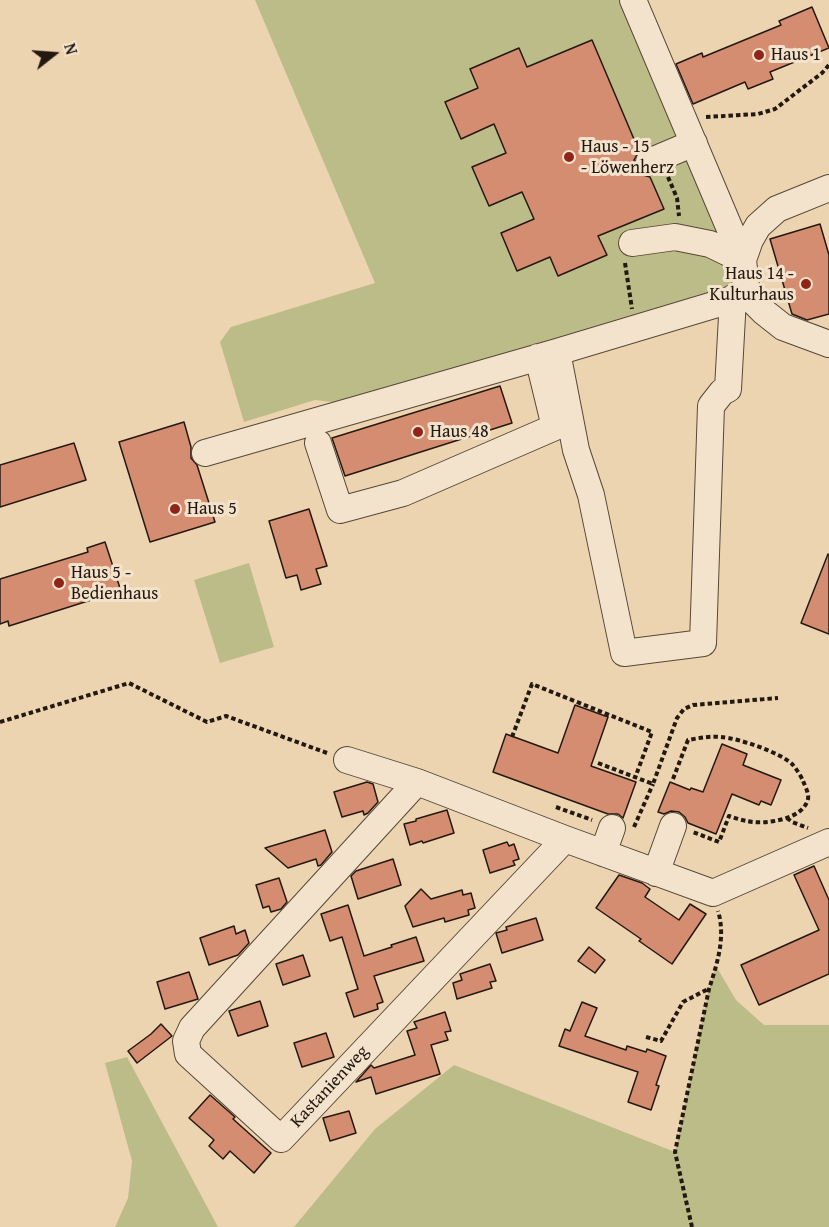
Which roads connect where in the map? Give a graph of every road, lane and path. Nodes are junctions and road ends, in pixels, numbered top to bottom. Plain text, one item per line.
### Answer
1 (633, 0) edge
2 (829, 65) edge
3 (689, 132) junction
4 (654, 159) joint
5 (829, 188) edge
6 (675, 237) junction
7 (632, 243) joint
8 (743, 260) junction
9 (740, 296) junction
10 (636, 327) junction
11 (829, 344) edge
12 (548, 354) junction
13 (318, 443) dead end
14 (205, 453) dead end
15 (778, 698) dead end
16 (0, 722) edge
17 (512, 737) dead end
18 (347, 760) joint
19 (598, 763) dead end
20 (635, 778) junction
21 (673, 779) dead end
22 (417, 782) junction
23 (653, 784) junction
24 (673, 826) joint
25 (621, 831) joint
26 (565, 839) junction
27 (827, 849) edge
28 (603, 853) junction
29 (656, 873) junction
30 (713, 893) junction
31 (709, 989) junction
32 (646, 1037) dead end
33 (692, 1227) edge

1 - 3 street
2 - 3 path
3 - 4 street
3 - 8 street
4 - 6 path
5 - 8 street
6 - 7 street
6 - 8 street
7 - 10 path
8 - 9 street
9 - 10 street
9 - 11 street
9 - 12 street
10 - 12 street
12 - 13 street
12 - 14 street
15 - 23 path
16 - 18 path
17 - 20 path
18 - 22 street
19 - 20 path
20 - 23 path
21 - 24 path
22 - 26 street
22 - 26 street, Kastanienweg
23 - 25 path
24 - 29 street
25 - 28 street
26 - 28 street
27 - 30 street
28 - 29 street
29 - 30 street
30 - 31 path
31 - 32 path
31 - 33 path

